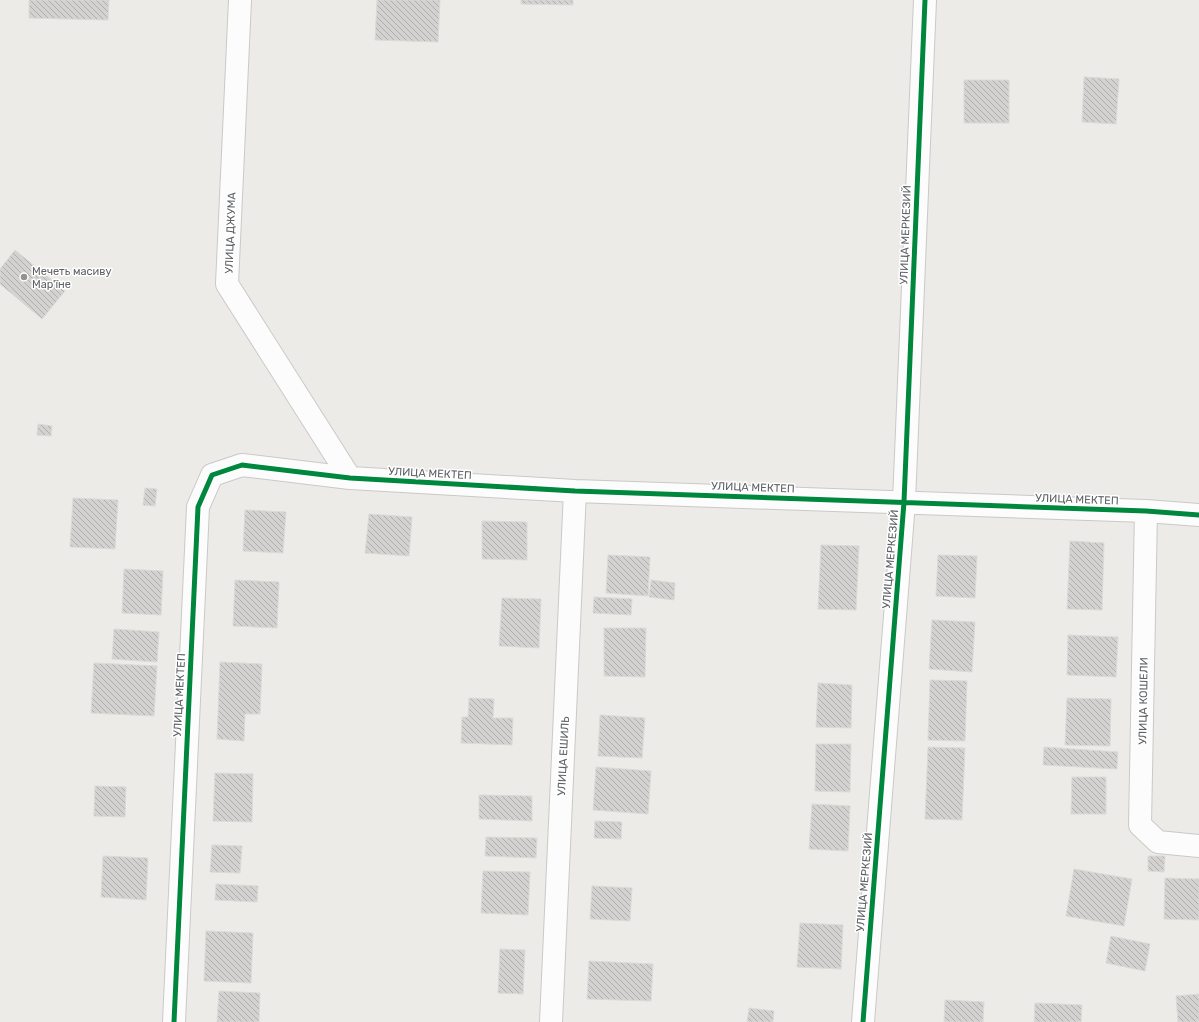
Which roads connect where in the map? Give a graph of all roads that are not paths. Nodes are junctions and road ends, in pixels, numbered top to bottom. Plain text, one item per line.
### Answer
1 (240, 0) edge
2 (925, 0) edge
3 (350, 478) junction
4 (575, 491) junction
5 (904, 502) junction
6 (1146, 512) junction
7 (1199, 515) edge
8 (1199, 846) edge
9 (174, 1022) edge
10 (551, 1022) edge
11 (862, 1022) edge

1 - 3 street, УЛИЦА ДЖУМА
2 - 5 street, УЛИЦА МЕРКЕЗИЙ
3 - 4 street, УЛИЦА МЕКТЕП
3 - 9 street, УЛИЦА МЕКТЕП
4 - 5 street, УЛИЦА МЕКТЕП
4 - 10 street, УЛИЦА ЕШИЛЬ
5 - 6 street, УЛИЦА МЕКТЕП
5 - 11 street, УЛИЦА МЕРКЕЗИЙ
6 - 7 street, УЛИЦА МЕКТЕП
6 - 8 street, УЛИЦА КОШЕЛИ

